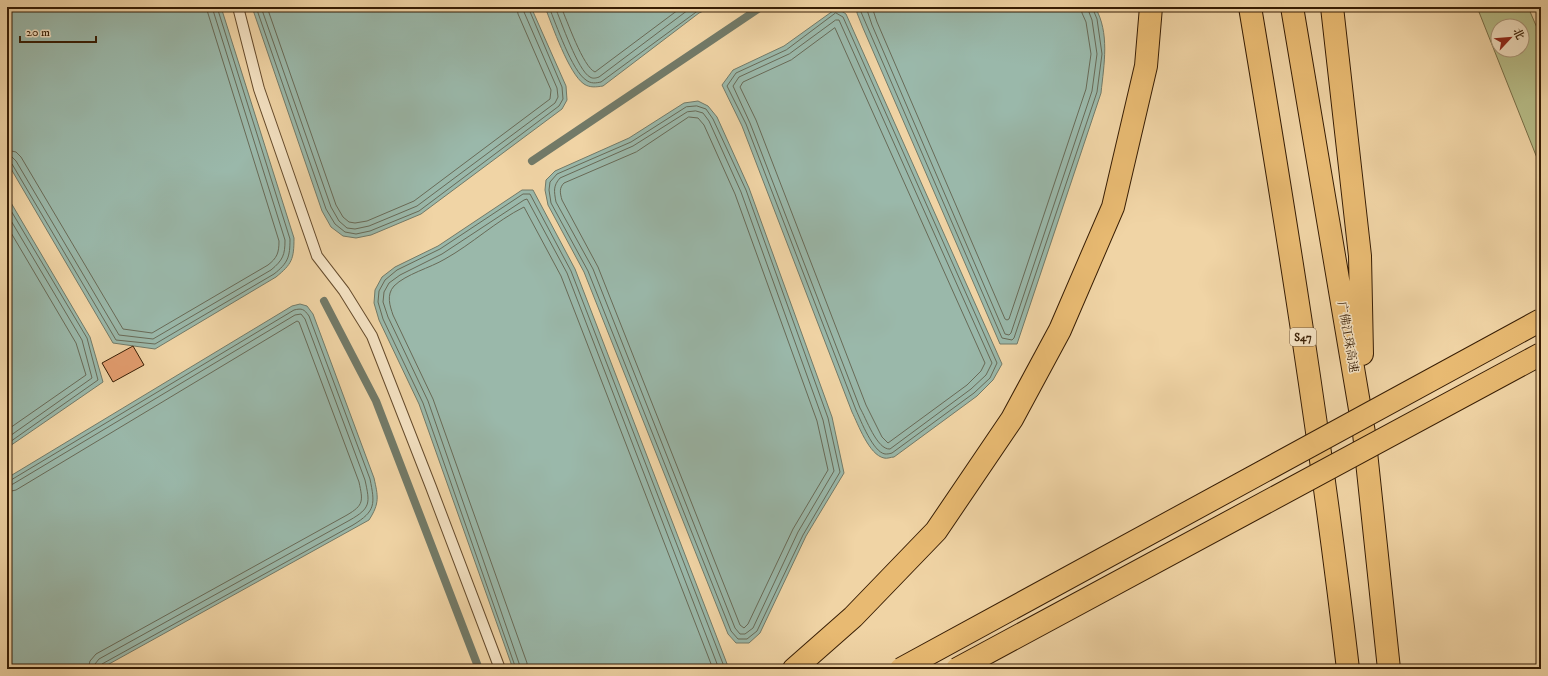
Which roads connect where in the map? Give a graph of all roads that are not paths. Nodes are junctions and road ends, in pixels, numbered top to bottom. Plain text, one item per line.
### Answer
1 (238, 7) edge
2 (1151, 7) edge
3 (1250, 7) edge
4 (1292, 7) edge
5 (1332, 7) edge
6 (1541, 320) edge
7 (1541, 354) edge
8 (1364, 433) junction
9 (500, 669) edge
10 (794, 669) edge
11 (901, 669) edge
12 (957, 669) edge
13 (1348, 669) edge
14 (1389, 669) edge

1 - 9 lane
2 - 10 highway
3 - 13 highway, S47
4 - 8 highway, 广佛江珠高速
5 - 8 highway
6 - 11 highway, bridge
7 - 12 highway, bridge
8 - 14 highway, 广佛江珠高速

